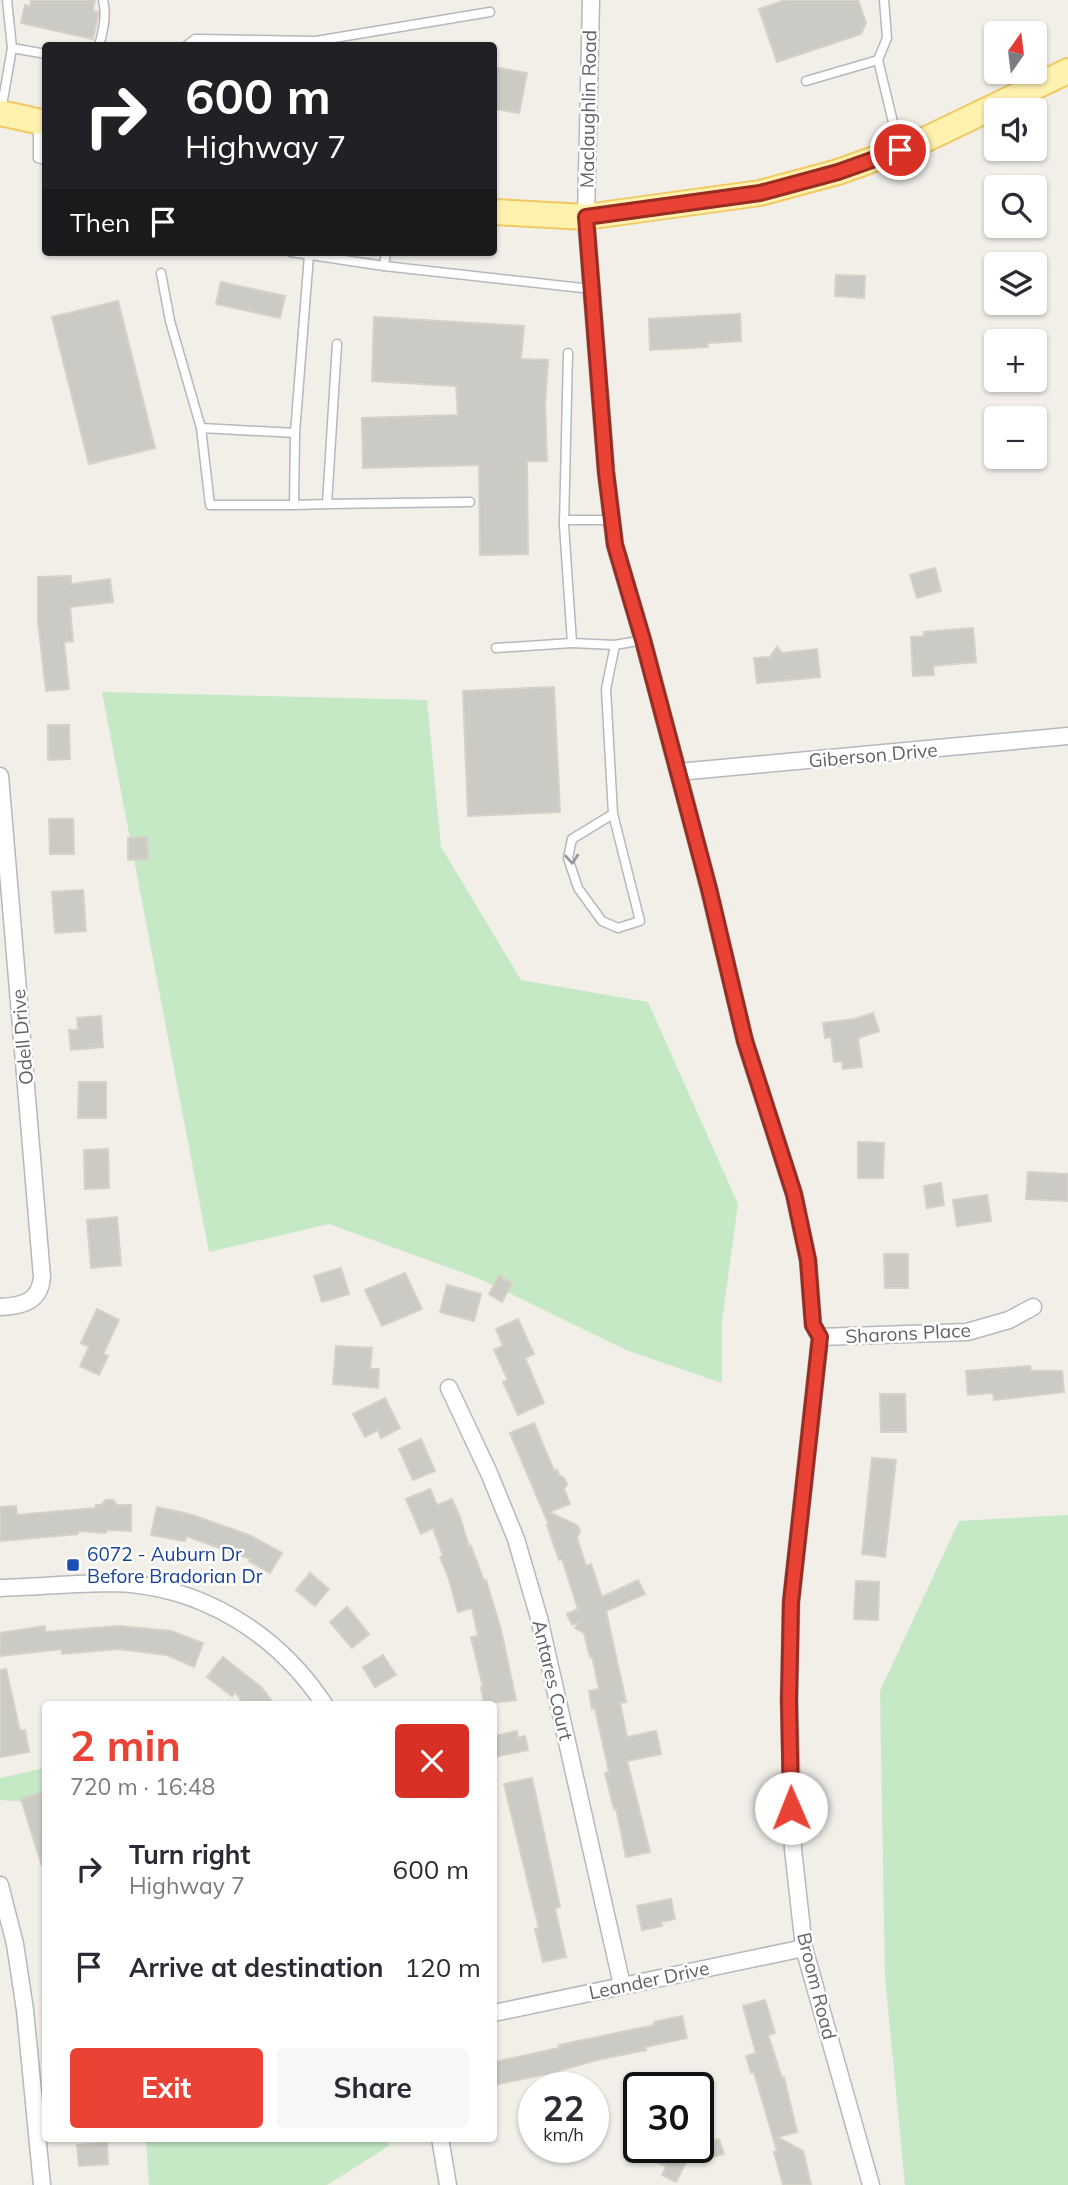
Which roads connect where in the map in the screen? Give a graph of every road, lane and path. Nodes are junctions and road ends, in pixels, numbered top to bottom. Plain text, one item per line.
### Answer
1 (7, 0) edge
2 (103, 0) edge
3 (591, 0) edge
4 (884, 0) edge
5 (490, 12) dead end
6 (100, 42) edge
7 (191, 42) edge
8 (12, 48) junction
9 (42, 53) edge
10 (878, 60) junction
11 (1068, 71) edge
12 (806, 81) dead end
13 (0, 113) edge
14 (42, 122) edge
15 (900, 150) junction
16 (42, 159) edge
17 (497, 212) edge
18 (586, 217) junction
19 (309, 256) edge
20 (316, 256) edge
21 (385, 256) edge
22 (384, 266) junction
23 (161, 274) dead end
24 (592, 289) junction
25 (337, 344) dead end
26 (568, 353) dead end
27 (201, 428) junction
28 (295, 433) junction
29 (470, 502) dead end
30 (294, 505) junction
31 (327, 505) junction
32 (564, 520) junction
33 (611, 520) junction
34 (643, 640) junction
35 (572, 643) junction
36 (615, 645) junction
37 (496, 648) dead end
38 (1068, 736) edge
39 (678, 772) junction
40 (0, 776) edge
41 (613, 814) junction
42 (0, 1307) edge
43 (1034, 1307) dead end
44 (820, 1337) junction
45 (449, 1388) dead end
46 (0, 1588) edge
47 (322, 1701) edge
48 (0, 1885) edge
49 (804, 1948) junction
50 (622, 1985) junction
51 (497, 2012) edge
52 (441, 2142) edge
53 (42, 2185) edge
54 (448, 2185) edge
55 (871, 2185) edge

1 - 8 lane
2 - 6 lane
3 - 18 street, Maclaughlin Road
4 - 10 lane
5 - 7 lane
8 - 9 lane
8 - 13 lane
10 - 12 lane
10 - 15 lane
11 - 15 main road
13 - 14 main road
14 - 16 lane
15 - 18 main road
17 - 18 main road
18 - 24 street, Broom Road
19 - 28 lane
20 - 22 lane
21 - 22 lane
22 - 24 lane
23 - 27 lane
24 - 33 street, Broom Road
25 - 31 lane
26 - 32 lane
27 - 28 lane
27 - 30 lane
28 - 30 lane
29 - 31 lane
30 - 31 lane
32 - 33 lane
32 - 35 lane
33 - 34 street, Broom Road
34 - 36 lane
34 - 39 street, Broom Road
35 - 36 lane
35 - 37 lane
36 - 41 lane
38 - 39 street, Giberson Drive
39 - 44 street, Broom Road
40 - 42 street, Odell Drive
41 -> 41 lane
43 - 44 street, Sharons Place
44 - 49 street, Broom Road
45 - 50 street, Antares Court
46 - 47 street
48 - 53 street
49 - 50 street, Leander Drive
49 - 55 street, Broom Road
50 - 51 street, Leander Drive
52 - 54 street

